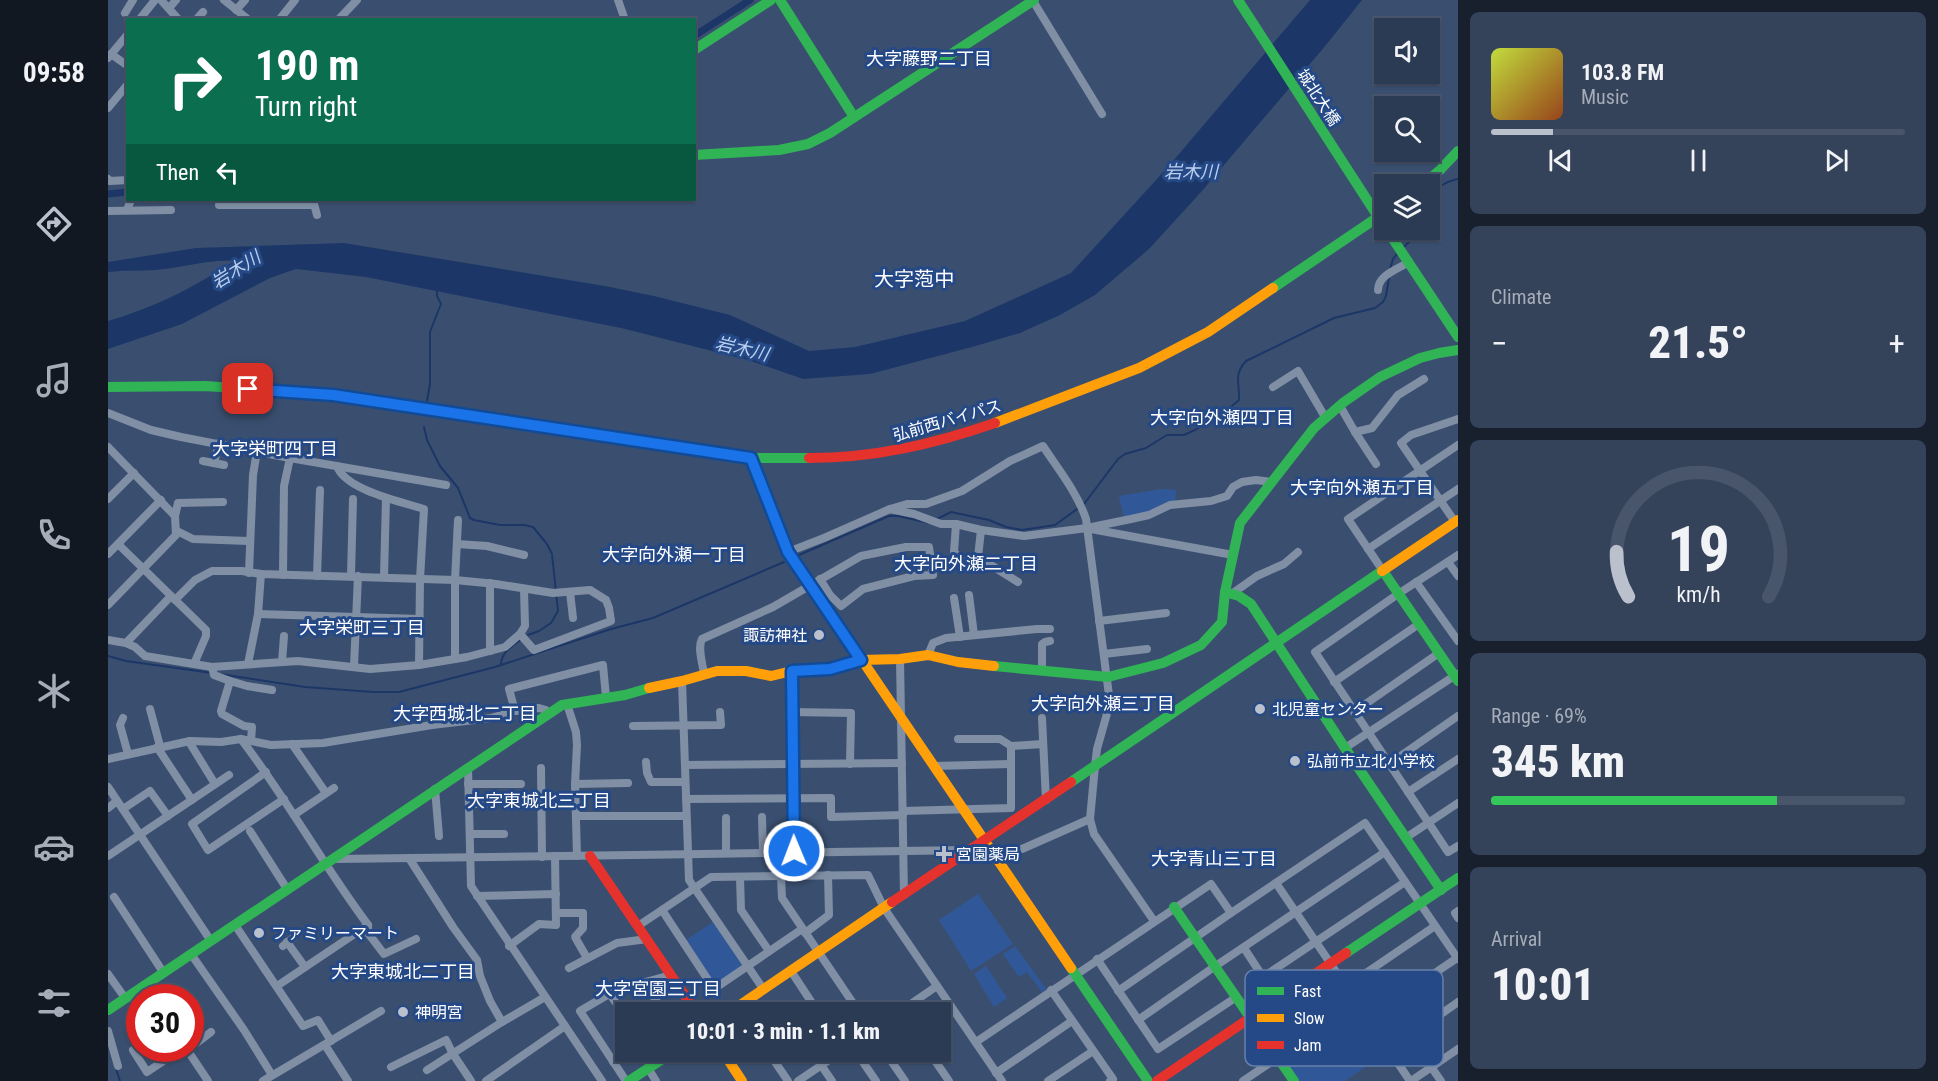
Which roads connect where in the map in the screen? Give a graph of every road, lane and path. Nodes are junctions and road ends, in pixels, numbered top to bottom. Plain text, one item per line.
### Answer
1 (133, 0) edge
2 (155, 0) edge
3 (161, 0) edge
4 (176, 0) edge
5 (224, 0) edge
6 (245, 0) edge
7 (295, 0) edge
8 (357, 0) edge
9 (618, 0) edge
10 (771, 0) edge
11 (780, 0) edge
12 (1238, 0) edge
13 (1033, 1) edge
14 (170, 7) junction
15 (236, 10) junction
16 (203, 12) dead end
17 (125, 13) dead end
18 (141, 18) edge
19 (178, 18) edge
20 (198, 18) edge
21 (246, 18) edge
22 (281, 18) edge
23 (340, 18) edge
24 (624, 18) edge
25 (126, 36) edge
26 (696, 49) edge
27 (110, 56) edge
28 (126, 65) edge
29 (126, 86) edge
30 (108, 108) edge
31 (1102, 114) dead end
32 (854, 117) junction
33 (1458, 151) edge
34 (696, 155) edge
35 (1435, 174) edge
36 (108, 179) edge
37 (126, 180) edge
38 (131, 201) edge
39 (314, 202) edge
40 (219, 205) dead end
41 (1374, 207) edge
42 (127, 210) junction
43 (171, 210) dead end
44 (108, 211) edge
45 (317, 215) dead end
46 (1374, 225) edge
47 (1394, 240) edge
48 (1409, 262) junction
49 (1378, 290) dead end
50 (1458, 337) edge
51 (1458, 350) edge
52 (1424, 379) dead end
53 (108, 387) edge
54 (1273, 387) dead end
55 (1340, 406) junction
56 (108, 413) edge
57 (1324, 417) junction
58 (1458, 419) edge
59 (1355, 432) junction
60 (219, 443) junction
61 (1458, 445) edge
62 (108, 447) edge
63 (257, 451) junction
64 (290, 458) junction
65 (751, 458) junction
66 (203, 461) dead end
67 (214, 463) junction
68 (1376, 464) dead end
69 (224, 465) dead end
70 (337, 466) junction
71 (1420, 470) junction
72 (134, 473) junction
73 (1272, 482) junction
74 (446, 485) dead end
75 (1458, 489) edge
76 (320, 490) dead end
77 (386, 498) junction
78 (108, 499) edge
79 (353, 499) dead end
80 (160, 500) junction
81 (1441, 501) junction
82 (223, 502) dead end
83 (890, 509) junction
84 (175, 516) junction
85 (458, 520) dead end
86 (1457, 521) edge
87 (956, 524) junction
88 (1087, 528) junction
89 (981, 530) junction
90 (177, 531) junction
91 (249, 541) junction
92 (457, 544) junction
93 (112, 548) edge
94 (1368, 549) junction
95 (788, 552) junction
96 (1298, 552) dead end
97 (524, 555) dead end
98 (1233, 555) junction
99 (1458, 555) edge
100 (963, 561) dead end
101 (1448, 562) junction
102 (144, 569) junction
103 (1383, 571) junction
104 (249, 573) junction
105 (261, 574) junction
106 (283, 575) junction
107 (317, 576) junction
108 (354, 576) junction
109 (1458, 576) edge
110 (384, 578) junction
111 (420, 579) junction
112 (454, 580) junction
113 (815, 582) junction
114 (1018, 582) dead end
115 (1416, 582) junction
116 (490, 583) junction
117 (524, 589) junction
118 (570, 592) junction
119 (1229, 592) junction
120 (1398, 594) junction
121 (969, 595) dead end
122 (173, 598) junction
123 (954, 598) dead end
124 (108, 605) edge
125 (1166, 613) dead end
126 (258, 614) junction
127 (356, 616) junction
128 (573, 618) dead end
129 (420, 619) junction
130 (1099, 621) junction
131 (1419, 624) junction
132 (1050, 629) dead end
133 (520, 634) junction
134 (974, 635) junction
135 (284, 636) dead end
136 (960, 637) junction
137 (108, 640) edge
138 (1050, 641) dead end
139 (1458, 641) edge
140 (126, 643) junction
141 (1277, 644) junction
142 (1147, 649) dead end
143 (490, 651) junction
144 (1439, 653) junction
145 (928, 654) junction
146 (1104, 654) junction
147 (455, 659) junction
148 (900, 659) junction
149 (861, 660) junction
150 (282, 662) junction
151 (194, 664) junction
152 (248, 664) junction
153 (419, 665) junction
154 (354, 666) junction
155 (213, 671) junction
156 (792, 671) junction
157 (1042, 671) junction
158 (704, 675) junction
159 (1457, 676) edge
160 (1108, 677) junction
161 (230, 681) junction
162 (682, 681) junction
163 (1334, 682) junction
164 (272, 690) dead end
165 (606, 697) junction
166 (567, 704) junction
167 (150, 709) dead end
168 (515, 711) junction
169 (720, 712) dead end
170 (793, 712) junction
171 (1354, 712) junction
172 (548, 714) junction
173 (1458, 716) edge
174 (123, 718) dead end
175 (901, 718) junction
176 (1042, 718) dead end
177 (684, 725) junction
178 (633, 726) dead end
179 (1368, 733) junction
180 (241, 739) junction
181 (958, 739) dead end
182 (190, 741) junction
183 (251, 741) junction
184 (292, 744) junction
185 (1043, 744) junction
186 (1011, 746) junction
187 (158, 747) junction
188 (1345, 748) junction
189 (128, 754) junction
190 (108, 759) edge
191 (1458, 759) edge
192 (646, 762) dead end
193 (794, 763) junction
194 (902, 763) junction
195 (850, 764) junction
196 (1011, 764) junction
197 (1389, 764) junction
198 (685, 765) junction
199 (934, 766) junction
200 (1095, 766) junction
201 (468, 768) junction
202 (541, 768) dead end
203 (266, 772) junction
204 (229, 775) dead end
205 (516, 781) dead end
206 (685, 782) junction
207 (628, 783) dead end
208 (215, 784) junction
209 (468, 784) junction
210 (575, 784) junction
211 (108, 787) edge
212 (334, 788) dead end
213 (435, 789) junction
214 (1408, 792) junction
215 (326, 793) junction
216 (792, 798) junction
217 (284, 799) junction
218 (686, 799) junction
219 (192, 800) junction
220 (1046, 800) junction
221 (117, 801) junction
222 (1458, 803) edge
223 (469, 804) junction
224 (493, 804) dead end
225 (108, 808) edge
226 (123, 809) junction
227 (963, 809) junction
228 (903, 813) junction
229 (294, 815) junction
230 (168, 816) junction
231 (577, 816) junction
232 (686, 816) junction
233 (762, 817) dead end
234 (726, 818) dead end
235 (1089, 819) junction
236 (1429, 823) junction
237 (250, 831) dead end
238 (470, 834) junction
239 (504, 834) dead end
240 (139, 835) junction
241 (440, 836) dead end
242 (1407, 837) junction
243 (988, 844) junction
244 (1458, 846) edge
245 (971, 850) junction
246 (794, 851) junction
247 (904, 851) junction
248 (726, 852) junction
249 (763, 852) junction
250 (1385, 852) junction
251 (687, 854) junction
252 (108, 856) edge
253 (555, 856) junction
254 (577, 856) junction
255 (590, 856) junction
256 (470, 857) junction
257 (542, 857) junction
258 (409, 858) junction
259 (330, 861) junction
260 (828, 875) junction
261 (781, 876) junction
262 (740, 877) junction
263 (1458, 878) edge
264 (1405, 882) junction
265 (1276, 883) junction
266 (694, 888) junction
267 (287, 890) junction
268 (1441, 890) junction
269 (556, 894) junction
270 (904, 895) junction
271 (477, 896) junction
272 (114, 897) dead end
273 (1420, 904) junction
274 (1174, 907) junction
275 (884, 908) junction
276 (662, 910) junction
277 (1458, 911) edge
278 (556, 913) junction
279 (1231, 913) junction
280 (1297, 913) junction
281 (1458, 918) edge
282 (1154, 921) junction
283 (235, 925) junction
284 (368, 925) junction
285 (638, 926) junction
286 (1435, 926) junction
287 (804, 931) junction
288 (1195, 938) junction
289 (416, 939) dead end
290 (647, 939) junction
291 (211, 940) junction
292 (288, 942) dead end
293 (1316, 942) junction
294 (509, 946) junction
295 (1244, 948) junction
296 (769, 951) junction
297 (819, 952) junction
298 (191, 954) junction
299 (587, 958) junction
300 (1458, 958) edge
301 (1097, 959) junction
302 (1331, 964) junction
303 (747, 966) junction
304 (305, 967) junction
305 (1214, 967) junction
306 (569, 968) dead end
307 (1258, 970) edge
308 (1274, 970) edge
309 (1322, 970) edge
310 (1335, 970) edge
311 (1370, 970) edge
312 (1440, 970) edge
313 (791, 971) junction
314 (163, 972) junction
315 (108, 974) edge
316 (1075, 974) junction
317 (671, 975) junction
318 (644, 983) junction
319 (146, 984) edge
320 (937, 986) junction
321 (277, 987) junction
322 (764, 990) junction
323 (1051, 990) junction
324 (1118, 991) junction
325 (609, 993) junction
326 (545, 997) junction
327 (125, 998) joint
328 (1235, 998) junction
329 (615, 1002) edge
330 (657, 1002) edge
331 (689, 1002) edge
332 (745, 1002) edge
333 (811, 1002) edge
334 (852, 1002) edge
335 (915, 1002) edge
336 (1458, 1002) edge
337 (108, 1010) edge
338 (381, 1011) dead end
339 (1245, 1012) edge
340 (1443, 1013) edge
341 (1138, 1020) junction
342 (1072, 1021) junction
343 (502, 1022) junction
344 (1245, 1022) edge
345 (565, 1026) junction
346 (108, 1031) edge
347 (212, 1032) dead end
348 (204, 1037) edge
349 (976, 1042) junction
350 (328, 1043) junction
351 (1458, 1049) edge
352 (1093, 1051) junction
353 (453, 1054) junction
354 (1443, 1059) edge
355 (141, 1062) edge
356 (164, 1062) edge
357 (196, 1062) edge
358 (613, 1062) joint
359 (657, 1062) edge
360 (729, 1062) edge
361 (775, 1062) edge
362 (826, 1062) edge
363 (863, 1062) edge
364 (892, 1062) edge
365 (936, 1062) edge
366 (821, 1065) junction
367 (118, 1066) dead end
368 (391, 1066) dead end
369 (1265, 1066) edge
370 (1283, 1066) edge
371 (1400, 1066) edge
372 (1432, 1067) joint
373 (648, 1068) junction
374 (427, 1070) dead end
375 (996, 1073) junction
376 (272, 1075) junction
377 (499, 1077) edge
378 (738, 1079) edge
379 (208, 1081) edge
380 (263, 1081) edge
381 (348, 1081) edge
382 (471, 1081) edge
383 (486, 1081) edge
384 (602, 1081) edge
385 (628, 1081) edge
386 (656, 1081) edge
387 (788, 1081) edge
388 (798, 1081) edge
389 (831, 1081) edge
390 (876, 1081) edge
391 (905, 1081) edge
392 (949, 1081) edge
393 (1002, 1081) edge
394 (1048, 1081) edge
395 (1110, 1081) edge
396 (1148, 1081) edge
397 (1156, 1081) edge
398 (1243, 1081) edge
399 (1294, 1081) edge
400 (1410, 1081) edge
401 (1441, 1081) edge

1 - 17 street
2 - 18 street
3 - 14 street
4 - 14 street
5 - 15 street
6 - 15 street
7 - 22 street
8 - 23 street
9 - 24 street
10 - 26 street
11 - 32 street
12 - 41 street, 城北大橋
13 - 31 street
13 - 32 street
14 - 19 street
15 - 21 street
16 - 20 street
25 - 27 street
27 - 28 street
29 - 30 street
32 - 34 street
33 - 35 street
36 - 37 street
38 - 42 street
39 - 40 street
39 - 45 street
42 - 43 street
42 - 44 street
46 - 65 street, 弘前西バイパス
47 - 48 street
48 - 49 street
48 - 50 street
51 - 55 street
52 - 59 street
53 - 65 street, 弘前西バイパス
54 - 57 street
55 - 57 street
55 - 59 street
56 - 60 street
57 - 73 street
58 - 71 street
59 - 68 street
60 - 63 street
60 - 67 street
61 - 71 street
62 - 72 street
63 - 64 street
63 - 91 street
64 - 70 street
64 - 106 street
65 - 95 street
66 - 67 street
67 - 69 street
70 - 74 street
70 - 77 street
71 - 81 street
71 - 94 street
72 - 78 street
72 - 80 street
73 - 88 street
73 - 98 street
75 - 81 street
76 - 107 street
77 - 110 street
77 - 111 street
79 - 108 street
80 - 84 street
80 - 93 street
81 - 86 street
81 - 94 street
82 - 84 street
83 - 87 street
83 - 88 street
83 - 95 street
84 - 90 street
85 - 92 street
86 - 103 street
87 - 89 street
87 - 100 street
88 - 89 street
88 - 98 street
88 - 130 street
89 - 114 street
90 - 91 street
90 - 102 street
91 - 104 street
92 - 97 street
92 - 112 street
93 - 102 street
94 - 103 street
95 - 113 street
96 - 119 street
98 - 119 street
99 - 101 street
101 - 109 street
101 - 115 street
102 - 122 street
102 - 124 street
103 - 120 street
103 - 141 street
104 - 105 street
104 - 122 street
105 - 106 street
105 - 126 street
106 - 107 street
107 - 108 street
108 - 110 street
108 - 127 street
110 - 111 street
111 - 112 street
111 - 129 street
112 - 116 street
112 - 147 street
113 - 113 street
113 - 149 street
113 - 158 street
115 - 120 street
115 - 139 street
116 - 117 street
116 - 143 street
117 - 118 street
117 - 133 street
118 - 128 street
118 - 133 street
119 - 141 street
119 - 160 street
120 - 131 street
120 - 163 street
121 - 134 street
122 - 140 street
122 - 151 street
123 - 136 street
125 - 130 street
126 - 127 street
126 - 152 street
127 - 129 street
127 - 154 street
129 - 153 street
130 - 146 street
131 - 144 street
131 - 163 street
132 - 134 street
133 - 143 street
134 - 136 street
135 - 150 street
136 - 145 street
137 - 140 street
138 - 157 street
140 - 151 street
141 - 188 street
141 - 200 street
142 - 146 street
143 - 147 street
144 - 159 street
144 - 171 street
145 - 148 street
145 - 157 street
146 - 160 street
147 - 153 street
148 - 149 street
148 - 175 street
149 - 156 street
149 - 175 street
150 - 152 street
150 - 154 street
151 - 155 street
152 - 155 street
153 - 154 street
155 - 161 street
156 - 158 street
156 - 170 street
157 - 160 street
158 - 162 street
159 - 179 street
160 - 200 street
161 - 164 street
161 - 183 street
162 - 165 street
162 - 177 street
163 - 171 street
165 - 166 street
165 - 168 street
166 - 172 street
166 - 210 street
167 - 187 street
168 - 172 street
168 - 184 street
169 - 177 street
170 - 193 street
170 - 195 street
171 - 179 street
172 - 201 street
173 - 197 street
174 - 189 street
175 - 194 street
175 - 199 street
176 - 185 street
177 - 178 street
177 - 198 street
179 - 188 street
179 - 197 street
180 - 182 street
180 - 183 street
180 - 203 street
181 - 186 street
182 - 187 street
182 - 208 street
183 - 184 street
184 - 215 street
185 - 186 street
185 - 220 street
186 - 196 street
187 - 189 street
187 - 219 street
188 - 242 street
189 - 190 street
191 - 214 street
192 - 206 street
193 - 195 street
193 - 198 street
193 - 216 street
194 - 195 street
194 - 228 street
196 - 199 street
196 - 227 street
197 - 214 street
198 - 206 street
199 - 227 street
200 - 220 street
200 - 235 street
201 - 209 street
201 - 213 street
202 - 257 street
203 - 217 street
203 - 217 street
204 - 208 street
205 - 209 street
206 - 218 street
207 - 210 street
208 - 219 street
209 - 223 street
210 - 231 street
211 - 221 street
212 - 215 street
213 - 241 street
213 - 259 street
214 - 236 street
215 - 229 street
216 - 218 street
216 - 228 street
216 - 246 street
217 - 229 street
218 - 232 street
219 - 230 street
220 - 243 street
221 - 225 street
221 - 226 street
222 - 236 street
223 - 224 street
223 - 238 street
226 - 230 street
226 - 240 street
227 - 228 street
227 - 243 street
228 - 247 street
229 - 259 street
230 - 240 street
231 - 232 street
231 - 254 street
232 - 251 street
233 - 249 street
234 - 248 street
235 - 243 street
235 - 282 street
236 - 242 street
236 - 244 street
237 - 267 street
238 - 239 street
238 - 256 street
240 - 252 street
240 - 291 street
242 - 268 street
243 - 245 street
243 - 316 street
245 - 247 street
245 - 270 street
246 - 247 street
246 - 249 street
247 - 270 street
248 - 249 street
248 - 251 street
250 - 264 street
250 - 265 street
250 - 280 street
251 - 255 street
251 - 266 street
253 - 254 street
253 - 257 street
253 - 269 street
254 - 255 street
255 - 285 street
256 - 257 street
256 - 258 street
256 - 271 street
258 - 259 street
258 - 343 street
259 - 267 street
259 - 284 street
260 - 261 street
260 - 275 street
260 - 287 street
261 - 262 street
261 - 287 street
262 - 266 street
262 - 296 street
263 - 268 street
264 - 273 street
264 - 293 street
265 - 279 street
265 - 280 street
266 - 276 street
266 - 303 street
267 - 283 street
268 - 273 street
269 - 271 street
269 - 278 street
270 - 275 street
271 - 294 street
272 - 314 street
273 - 286 street
273 - 302 street
274 - 279 street
274 - 282 street
274 - 288 street
275 - 297 street
275 - 320 street
276 - 285 street
276 - 303 street
277 - 281 street
278 - 294 street
278 - 299 street
279 - 288 street
280 - 293 street
280 - 295 street
282 - 301 street
283 - 291 street
283 - 321 street
284 - 289 street
284 - 304 street
285 - 290 street
286 - 300 street
286 - 311 street
287 - 296 street
287 - 297 street
288 - 305 street
288 - 324 street
290 - 299 street
290 - 317 street
291 - 298 street
292 - 304 street
293 - 302 street
293 - 308 street
294 - 326 street
295 - 305 street
295 - 307 street
296 - 303 street
297 - 313 street
297 - 334 street
298 - 314 street
298 - 376 street
299 - 306 street
300 - 312 street
301 - 316 street
301 - 324 street
302 - 309 street
302 - 310 street
303 - 322 street
304 - 321 street
305 - 328 street
305 - 341 street
313 - 322 street
313 - 333 street
314 - 319 street
315 - 327 street
316 - 323 street
316 - 396 street
317 - 318 street
317 - 331 street
318 - 325 street
318 - 330 street
320 - 335 street
320 - 349 street
321 - 350 street
322 - 332 street
323 - 342 street
323 - 349 street
324 - 341 street
325 - 329 street
325 - 358 street
326 - 343 street
326 - 345 street
327 - 337 street
328 - 339 street
328 - 341 street
336 - 340 street
338 - 350 street
342 - 352 street
342 - 375 street
343 - 353 street
344 - 397 street
345 - 377 street
345 - 384 street
346 - 367 street
347 - 348 street
349 - 375 street
350 - 376 street
350 - 381 street
351 - 354 street
352 - 394 street
352 - 395 street
353 - 368 street
353 - 374 street
353 - 382 street
355 - 356 street
357 - 379 street
358 - 385 street
359 - 373 street
360 - 378 street
361 - 387 street
362 - 366 street
363 - 390 street
364 - 391 street
365 - 392 street
366 - 388 street
366 - 389 street
369 - 398 street
370 - 399 street
371 - 400 street
372 - 400 street
372 - 401 street
373 - 385 street
373 - 386 street
375 - 393 street
376 - 380 street
377 - 383 street

